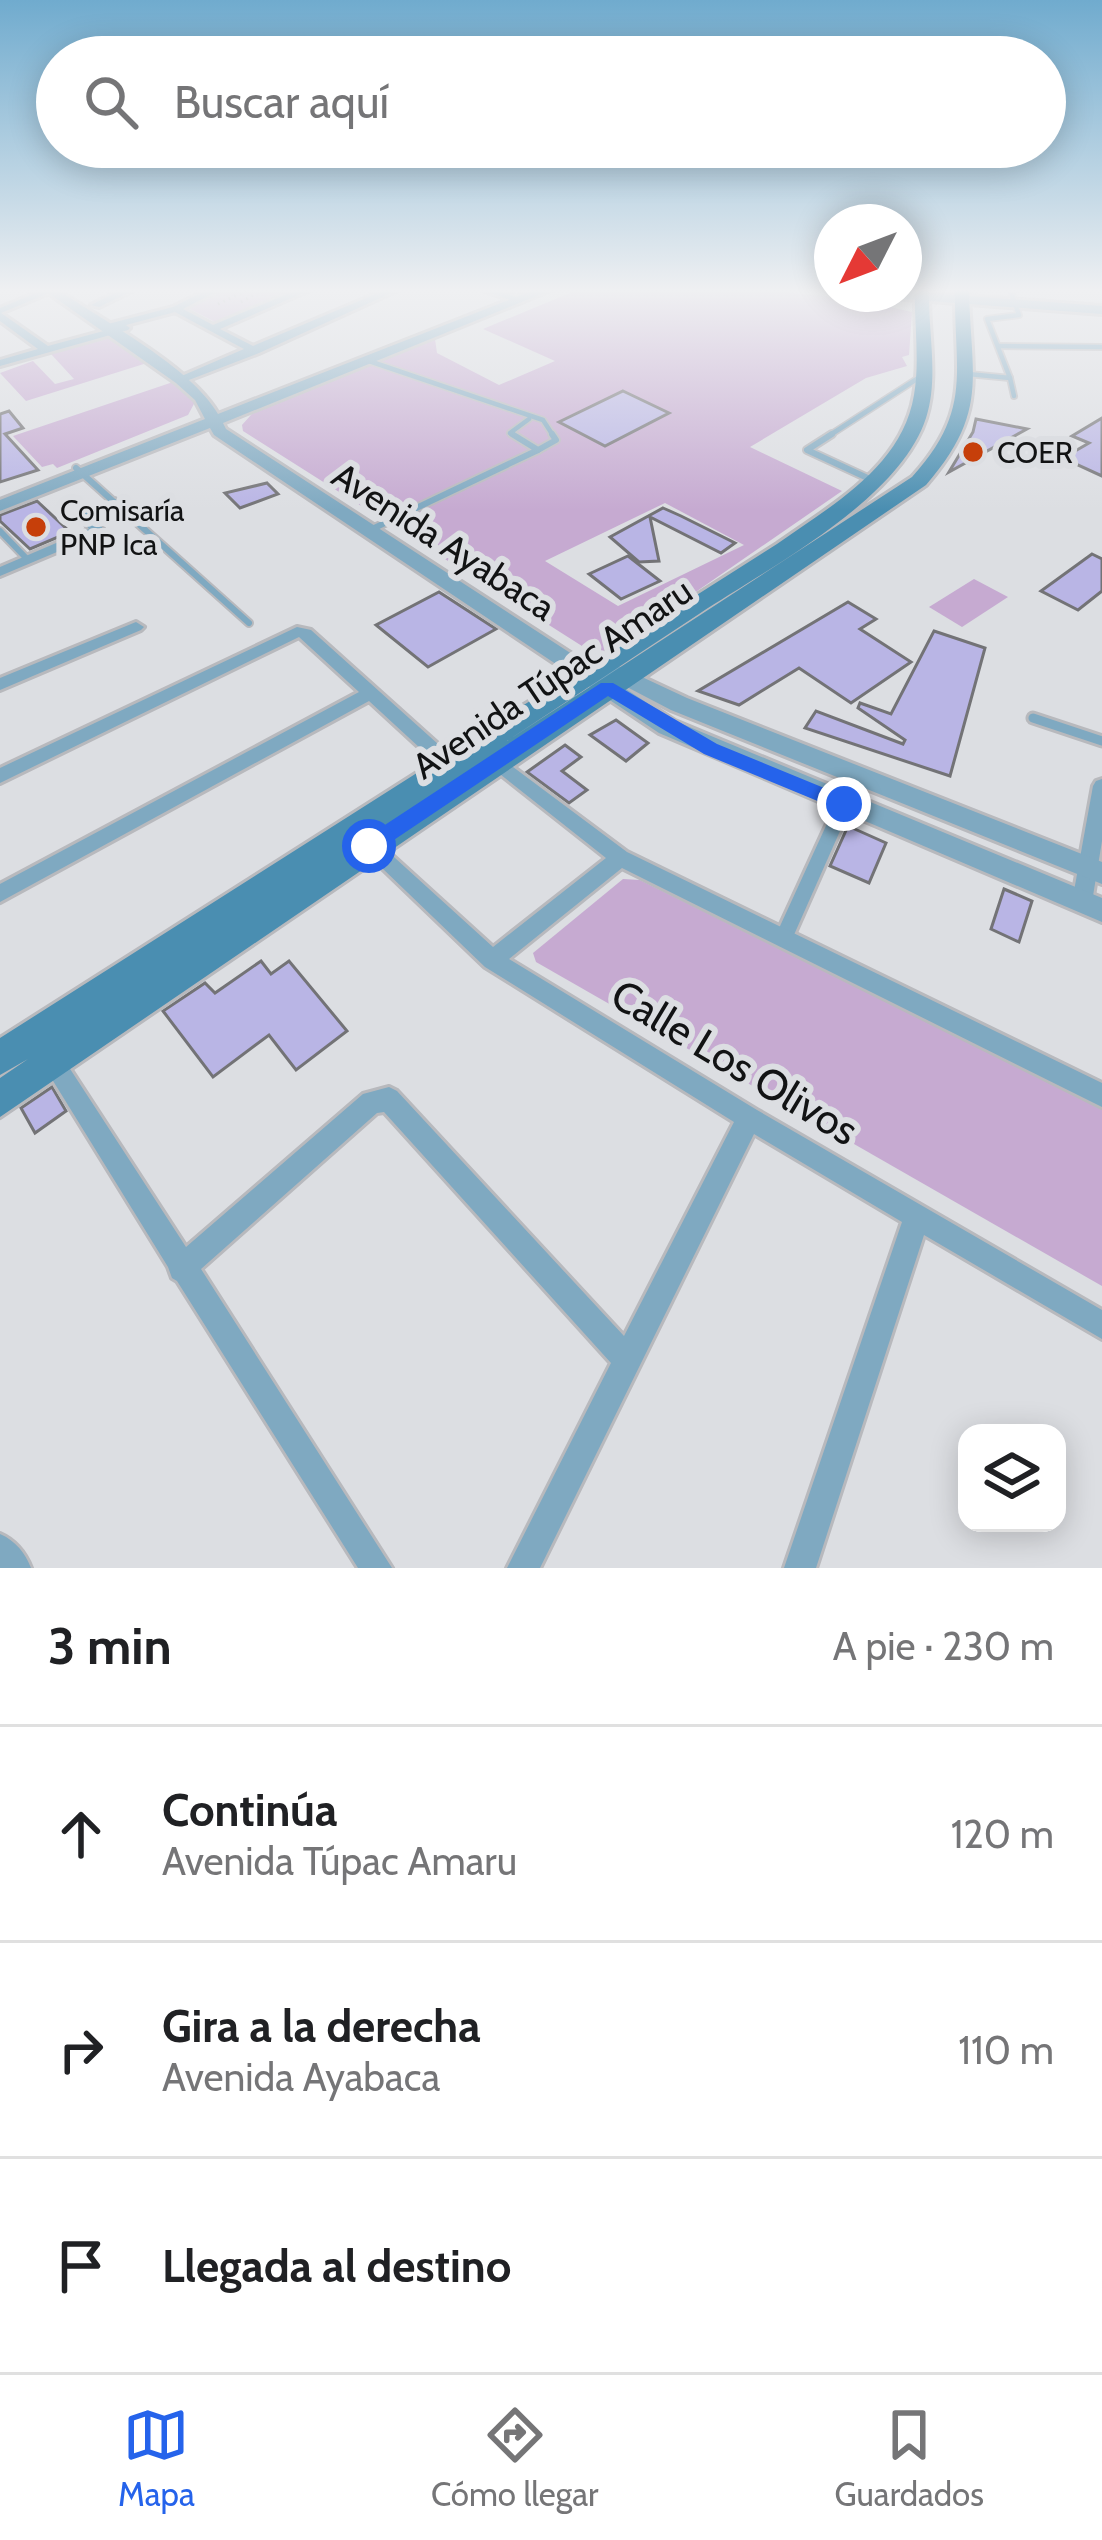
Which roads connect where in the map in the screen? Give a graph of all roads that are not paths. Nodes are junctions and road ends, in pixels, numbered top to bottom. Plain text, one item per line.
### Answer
1 (166, 363) edge
2 (224, 363) edge
3 (351, 363) edge
4 (357, 363) edge
5 (375, 363) edge
6 (965, 363) edge
7 (1005, 363) edge
8 (923, 366) junction
9 (968, 373) junction
10 (187, 378) junction
11 (1010, 378) junction
12 (1014, 396) dead end
13 (256, 401) junction
14 (220, 415) junction
15 (529, 419) junction
16 (176, 432) junction
17 (538, 450) junction
18 (79, 471) junction
19 (874, 481) junction
20 (0, 502) edge
21 (116, 503) junction
22 (374, 528) junction
23 (0, 531) edge
24 (793, 553) junction
25 (28, 560) junction
26 (0, 572) edge
27 (249, 623) dead end
28 (136, 627) dead end
29 (606, 676) junction
30 (0, 684) edge
31 (370, 694) junction
32 (1033, 718) dead end
33 (1102, 741) edge
34 (497, 762) junction
35 (452, 767) junction
36 (0, 776) edge
37 (1102, 787) edge
38 (844, 804) junction
39 (362, 838) junction
40 (620, 857) junction
41 (1095, 870) edge
42 (0, 894) edge
43 (1092, 906) edge
44 (784, 937) junction
45 (492, 960) junction
46 (0, 1058) edge
47 (53, 1063) junction
48 (1102, 1095) edge
49 (0, 1099) edge
50 (749, 1118) junction
51 (917, 1217) junction
52 (181, 1269) junction
53 (1102, 1324) edge
54 (627, 1360) junction
55 (0, 1550) edge
56 (15, 1568) edge
57 (376, 1568) edge
58 (523, 1568) edge
59 (800, 1568) edge

1 - 10 street, Avenida Ayabaca
2 - 10 street
3 - 13 street
4 - 13 street
5 - 15 lane
6 - 9 main road, Avenida Túpac Amaru
7 - 11 lane
8 - 9 main road
8 - 19 main road, Avenida Túpac Amaru
8 - 19 lane
9 - 11 lane
9 - 24 main road, Avenida Túpac Amaru
10 - 14 street, Avenida Ayabaca
11 - 12 lane
13 - 14 street
13 - 14 street
14 - 16 street
14 - 16 street
14 - 22 street, Avenida Ayabaca
15 - 17 lane
15 - 17 lane
16 - 18 street
17 - 22 lane
18 - 20 street
18 - 21 lane
19 - 24 main road, Avenida Túpac Amaru
21 - 25 street
21 - 27 lane
22 - 29 street, Avenida Ayabaca
23 - 25 lane
24 - 29 main road, Avenida Túpac Amaru
25 - 26 street
28 - 30 street
29 - 34 main road, Avenida Túpac Amaru
29 - 35 main road, Avenida Túpac Amaru
29 - 38 street, Avenida Ayabaca
29 - 41 street, Avenida Ayabaca
31 - 35 street
31 - 36 street
31 - 42 street
32 - 33 lane
34 - 39 main road, Avenida Túpac Amaru
34 - 40 street
35 - 39 main road, Avenida Túpac Amaru
37 - 41 street
38 - 43 street, Avenida Ayabaca
38 - 44 street
39 - 45 street, Calle Los Olivos
39 - 46 main road, Avenida Túpac Amaru
39 - 47 main road, Avenida Túpac Amaru
40 - 44 street
40 - 45 street
41 - 43 street
44 - 48 street
45 - 50 street, Calle Los Olivos
47 - 49 main road, Avenida Túpac Amaru
47 - 52 street
50 - 51 street, Calle Los Olivos
50 - 54 street
51 - 53 street, Calle Los Olivos
51 - 59 street
52 - 54 street
52 - 57 street
54 - 58 street
55 - 56 street

